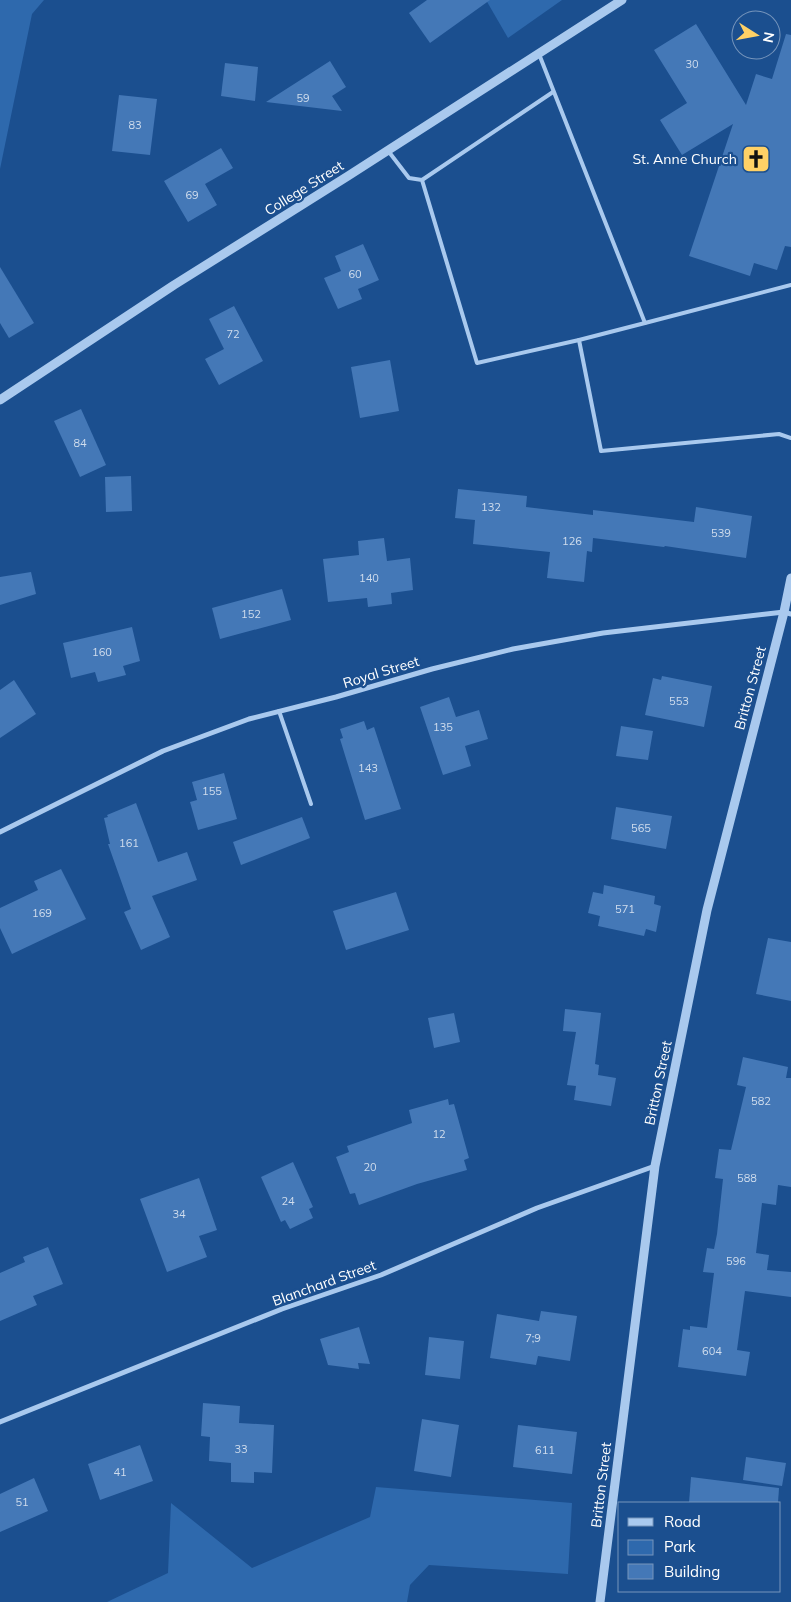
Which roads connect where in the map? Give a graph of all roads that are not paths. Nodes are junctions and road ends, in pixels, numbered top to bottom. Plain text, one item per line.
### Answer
1 (622, 0) edge
2 (539, 54) junction
3 (553, 92) junction
4 (388, 151) junction
5 (422, 180) junction
6 (791, 285) edge
7 (645, 323) junction
8 (579, 340) junction
9 (0, 400) edge
10 (791, 438) edge
11 (791, 578) edge
12 (787, 613) edge
13 (279, 711) junction
14 (311, 804) dead end
15 (0, 832) edge
16 (655, 1166) junction
17 (0, 1422) edge
18 (600, 1602) edge

1 - 2 street, College Street
2 - 3 lane
2 - 4 street, College Street
3 - 5 lane
3 - 7 lane
4 - 5 lane
4 - 9 street, College Street
5 - 8 lane
6 - 7 lane
7 - 8 lane
8 - 10 lane
11 - 12 street, Britton Street
12 - 13 street, Royal Street
12 - 16 street, Britton Street
13 - 14 lane
13 - 15 street, Royal Street
16 - 17 street, Blanchard Street
16 - 18 street, Britton Street

